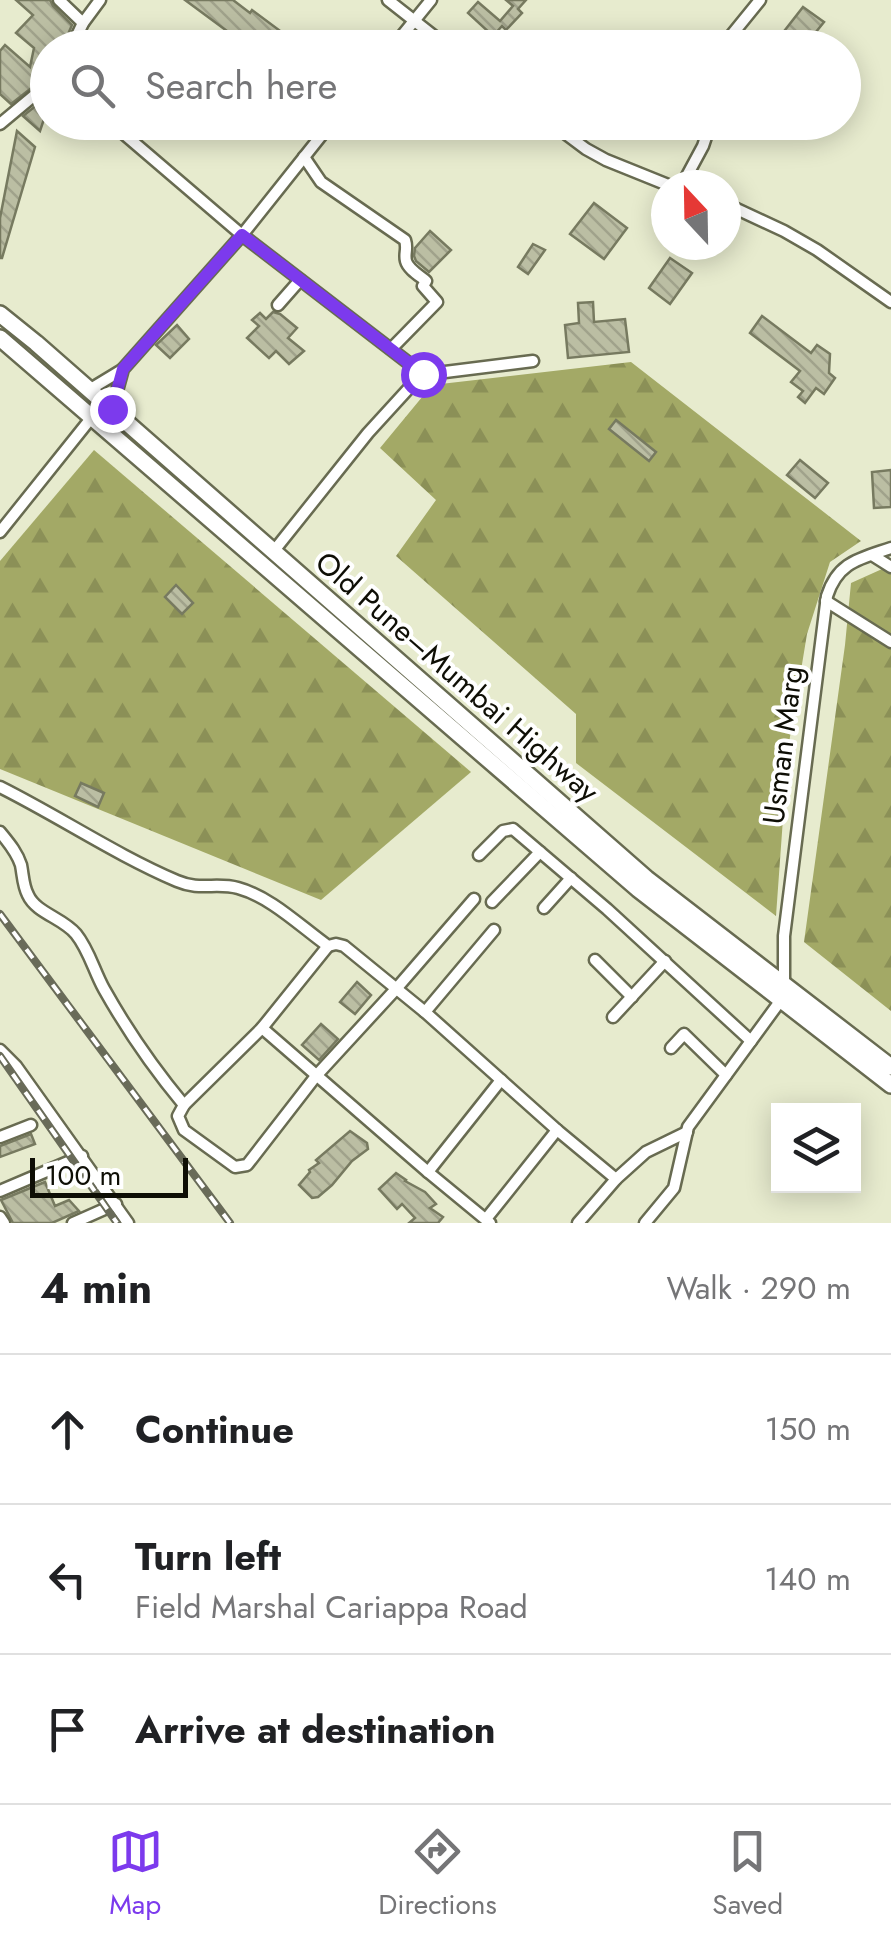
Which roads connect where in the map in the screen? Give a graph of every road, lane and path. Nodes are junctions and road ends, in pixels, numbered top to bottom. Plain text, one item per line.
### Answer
1 (59, 0) edge
2 (100, 0) edge
3 (388, 0) edge
4 (431, 0) edge
5 (760, 0) edge
6 (414, 21) junction
7 (84, 22) junction
8 (80, 30) edge
9 (407, 30) edge
10 (426, 30) edge
11 (736, 30) edge
12 (30, 99) edge
13 (0, 124) edge
14 (132, 140) edge
15 (318, 140) edge
16 (574, 140) edge
17 (705, 140) edge
18 (304, 157) junction
19 (690, 170) edge
20 (651, 178) edge
21 (741, 211) edge
22 (242, 235) junction
23 (300, 280) junction
24 (891, 302) edge
25 (278, 305) dead end
26 (0, 314) edge
27 (0, 338) edge
28 (391, 349) junction
29 (533, 361) dead end
30 (123, 369) junction
31 (423, 374) junction
32 (89, 390) junction
33 (112, 409) junction
34 (92, 416) junction
35 (0, 532) edge
36 (891, 548) edge
37 (273, 552) junction
38 (872, 555) junction
39 (891, 567) edge
40 (826, 600) junction
41 (891, 642) edge
42 (0, 787) edge
43 (0, 832) edge
44 (540, 852) junction
45 (480, 855) dead end
46 (571, 878) junction
47 (474, 899) dead end
48 (492, 902) dead end
49 (544, 908) dead end
50 (494, 930) dead end
51 (328, 946) junction
52 (595, 960) dead end
53 (665, 962) junction
54 (396, 989) junction
55 (783, 992) junction
56 (632, 997) junction
57 (425, 1012) junction
58 (613, 1018) dead end
59 (262, 1028) junction
60 (751, 1041) junction
61 (671, 1048) dead end
62 (0, 1050) edge
63 (16, 1066) junction
64 (891, 1067) edge
65 (0, 1072) edge
66 (726, 1075) junction
67 (316, 1076) junction
68 (500, 1080) junction
69 (891, 1084) edge
70 (184, 1105) junction
71 (31, 1125) dead end
72 (557, 1130) junction
73 (686, 1132) junction
74 (0, 1137) edge
75 (82, 1156) junction
76 (428, 1172) junction
77 (616, 1179) junction
78 (0, 1191) edge
79 (116, 1204) junction
80 (0, 1216) edge
81 (488, 1221) edge
82 (4, 1223) edge
83 (72, 1223) edge
84 (128, 1223) edge
85 (578, 1223) edge
86 (645, 1223) edge

1 - 7 street
2 - 7 street
3 - 6 street
4 - 6 street
5 - 11 street
6 - 9 street
6 - 10 street
7 - 8 street
12 - 13 street
14 - 22 street
15 - 18 street
16 - 20 street
17 - 19 street
18 - 22 street
18 - 28 street
21 - 24 street
22 - 23 street
22 - 30 street
23 - 25 street
23 - 28 street
26 - 32 highway, Old Pune–Mumbai Highway
27 - 34 highway, Old Pune–Mumbai Highway
28 - 31 street
29 - 31 street
30 - 32 street
30 - 33 street
31 - 37 street
32 - 33 highway, Old Pune–Mumbai Highway
33 - 37 highway, Old Pune–Mumbai Highway
34 - 35 street
34 - 55 highway, Old Pune–Mumbai Highway
36 - 38 street
37 - 55 highway, Old Pune–Mumbai Highway
38 - 39 street
38 - 40 street
40 - 41 street
40 - 55 street, Usman Marg
42 - 51 street
43 - 70 street
44 - 45 street
44 - 46 street
44 - 48 street
46 - 49 street
46 - 53 street
47 - 54 street
50 - 57 street
51 - 54 street
51 - 59 street
52 - 56 street
53 - 56 street
53 - 60 street
54 - 57 street
54 - 67 street
55 - 60 street
55 - 64 highway, Old Pune–Mumbai Highway
55 - 69 highway, Old Pune–Mumbai Highway
56 - 58 street
57 - 68 street
59 - 67 street
59 - 70 street
60 - 66 street
61 - 66 street
62 - 63 street
63 - 65 street
63 - 75 street
66 - 73 street
67 - 70 street
67 - 76 street
68 - 72 street
68 - 76 street
71 - 74 street
72 - 77 street
72 - 81 street
73 - 77 street
73 - 86 street
75 - 78 street
75 - 79 street
76 - 81 street
77 - 85 street
79 - 83 street
79 - 84 street
80 - 82 street

